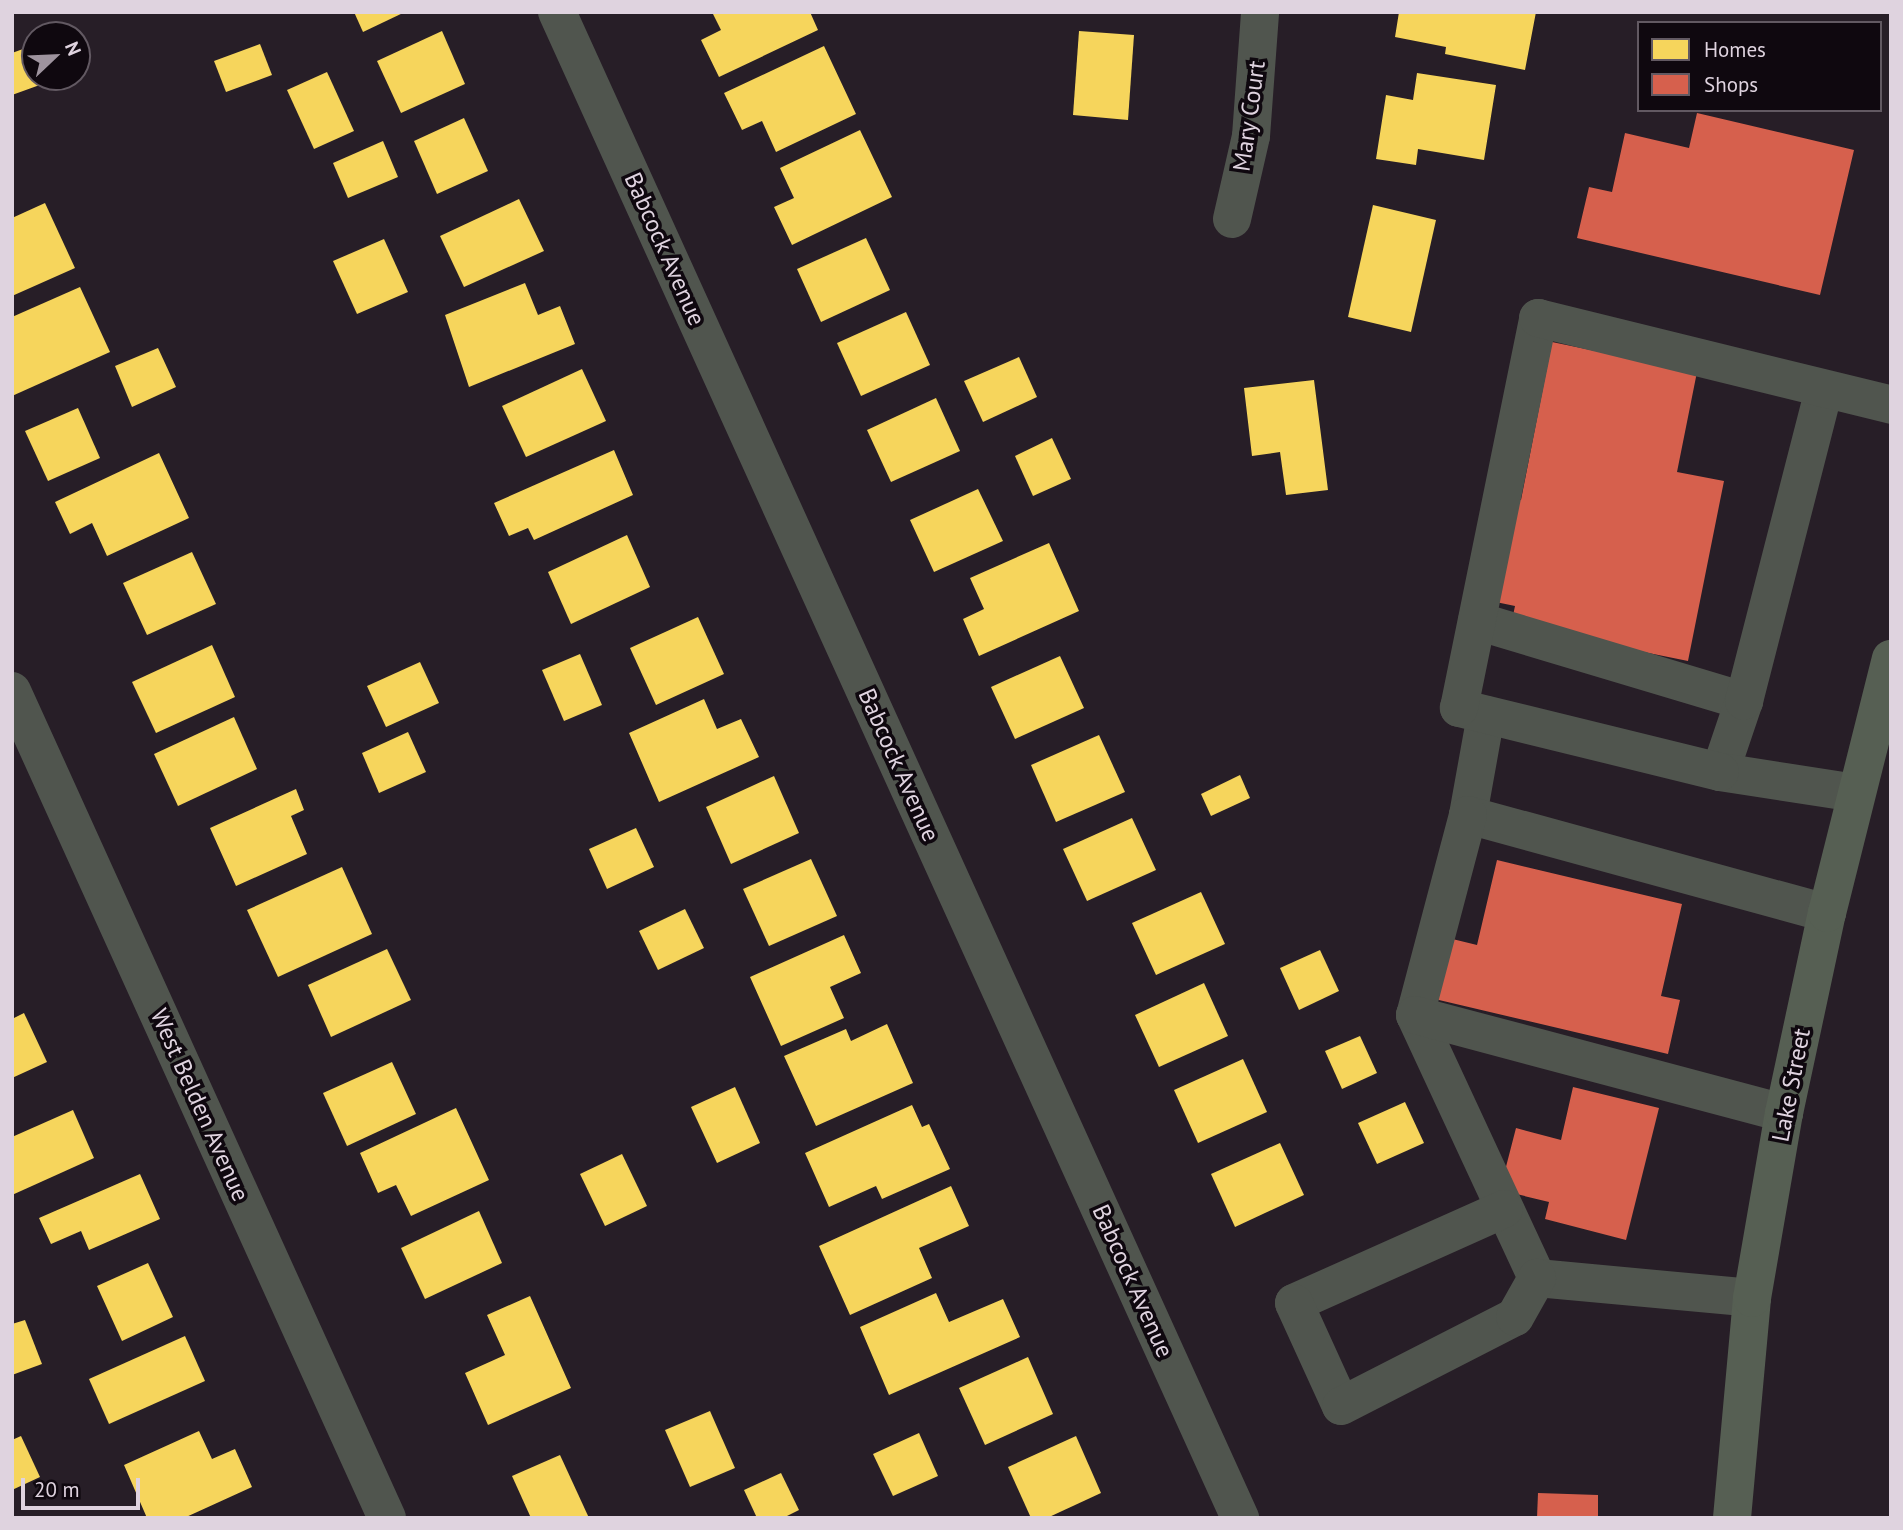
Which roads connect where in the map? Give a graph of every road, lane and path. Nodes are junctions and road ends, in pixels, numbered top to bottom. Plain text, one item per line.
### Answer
1 (557, 12) edge
2 (1260, 12) edge
3 (1232, 219) dead end
4 (1824, 389) junction
5 (1891, 405) edge
6 (1477, 621) junction
7 (1891, 659) edge
8 (12, 691) edge
9 (1744, 701) junction
10 (1473, 711) junction
11 (1720, 772) junction
12 (1856, 793) junction
13 (1468, 815) junction
14 (1827, 913) junction
15 (1415, 1015) junction
16 (1784, 1113) junction
17 (1504, 1209) junction
18 (1537, 1278) junction
19 (1752, 1298) junction
20 (387, 1518) edge
21 (1240, 1518) edge
22 (1732, 1518) edge

1 - 21 street, Babcock Avenue
2 - 3 street, Mary Court
4 - 5 street
4 - 6 street
4 - 9 street
6 - 9 street
6 - 10 street
7 - 12 main road, Lake Street
8 - 20 street, West Belden Avenue
9 - 11 street
10 - 11 street
10 - 13 street
11 - 12 street
12 - 14 main road, Lake Street
13 - 14 street
13 - 15 street
14 - 16 main road, Lake Street
15 - 16 street
15 - 17 street
16 - 19 main road, Lake Street
17 - 18 street
17 - 18 street
18 - 19 street
19 - 22 main road, Lake Street

